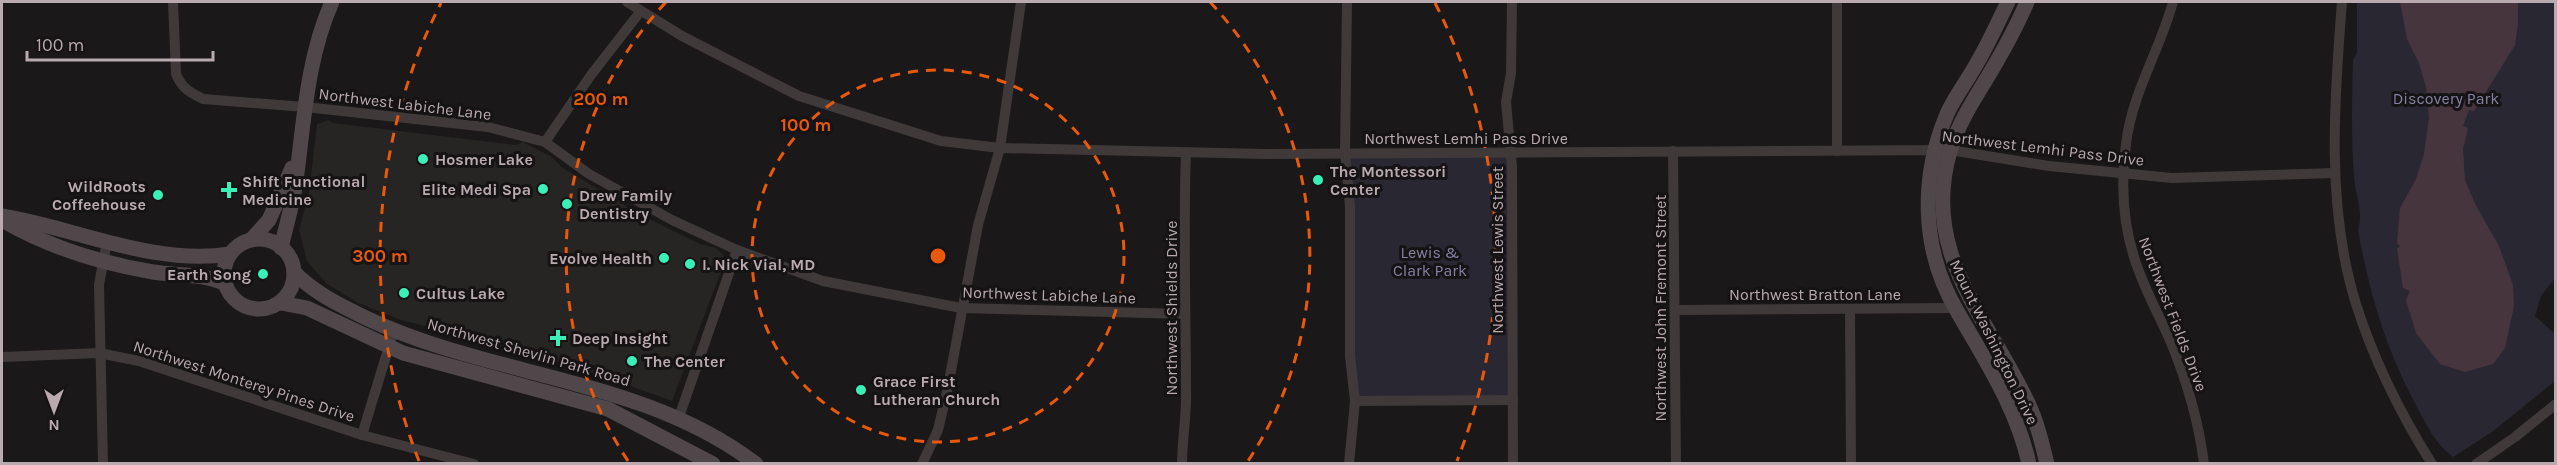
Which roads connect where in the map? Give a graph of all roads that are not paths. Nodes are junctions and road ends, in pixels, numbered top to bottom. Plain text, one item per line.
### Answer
1 (173, 2) edge
2 (332, 2) edge
3 (627, 2) edge
4 (1021, 2) edge
5 (1347, 2) edge
6 (1512, 2) edge
7 (1837, 2) edge
8 (2007, 2) edge
9 (2027, 2) edge
10 (2173, 2) edge
11 (2342, 2) edge
12 (640, 12) junction
13 (304, 107) junction
14 (545, 142) junction
15 (1000, 148) junction
16 (1950, 150) junction
17 (298, 151) junction
18 (1673, 151) junction
19 (1837, 151) junction
20 (1933, 151) junction
21 (1186, 153) junction
22 (1345, 153) junction
23 (1511, 153) junction
24 (2336, 173) junction
25 (2123, 174) junction
26 (2, 218) edge
27 (251, 240) junction
28 (107, 241) junction
29 (281, 248) junction
30 (737, 250) junction
31 (230, 254) junction
32 (103, 262) junction
33 (294, 272) junction
34 (226, 284) junction
35 (281, 303) junction
36 (961, 308) junction
37 (1955, 308) junction
38 (1850, 309) junction
39 (1675, 310) junction
40 (1184, 314) junction
41 (394, 330) junction
42 (388, 347) junction
43 (99, 353) junction
44 (2, 357) edge
45 (1513, 400) junction
46 (1355, 401) junction
47 (2556, 404) edge
48 (679, 417) junction
49 (362, 435) junction
50 (103, 464) edge
51 (474, 464) edge
52 (713, 464) edge
53 (756, 464) edge
54 (922, 464) edge
55 (1182, 464) edge
56 (1349, 464) edge
57 (1513, 464) edge
58 (1676, 464) edge
59 (1851, 464) edge
60 (2029, 464) edge
61 (2047, 464) edge
62 (2204, 464) edge
63 (2432, 464) edge
64 (2476, 464) edge

1 - 13 street, Northwest Labiche Lane
2 - 13 main road
3 - 12 street, Northwest Lemhi Pass Drive
4 - 15 street
5 - 22 street
6 - 23 street, Northwest Lewis Street
7 - 19 street
8 - 20 main road, Mount Washington Drive
9 - 16 main road, Mount Washington Drive
10 - 25 street, Northwest Fields Drive
11 - 24 street
12 - 14 street
12 - 15 street, Northwest Lemhi Pass Drive
13 - 14 street, Northwest Labiche Lane
13 - 17 main road
14 - 30 street, Northwest Labiche Lane
15 - 21 street, Northwest Lemhi Pass Drive
15 - 36 street
16 - 20 street, Northwest Lemhi Pass Drive
16 - 25 street, Northwest Lemhi Pass Drive
16 - 61 main road, Mount Washington Drive
17 - 27 main road
17 - 29 main road
18 - 19 street, Northwest Lemhi Pass Drive
18 - 23 street, Northwest Lemhi Pass Drive
18 - 39 street, Northwest John Fremont Street
19 - 20 street, Northwest Lemhi Pass Drive
20 - 37 main road, Mount Washington Drive
21 - 22 street, Northwest Lemhi Pass Drive
21 - 40 street, Northwest Shields Drive
22 - 23 street, Northwest Lemhi Pass Drive
22 - 46 street
23 - 45 street, Northwest Lewis Street
24 - 25 street, Northwest Lemhi Pass Drive
24 - 63 street
25 - 62 street, Northwest Fields Drive
26 - 28 main road
26 - 32 main road
27 - 29 main road
27 - 31 main road
28 - 31 main road
28 - 32 street
29 - 33 main road
30 - 36 street, Northwest Labiche Lane
30 - 48 street
31 - 34 main road
32 - 34 main road
32 - 43 street
33 - 35 main road
33 - 41 main road, Northwest Shevlin Park Road
34 - 35 main road
35 - 42 main road, Northwest Shevlin Park Road
36 - 40 street, Northwest Labiche Lane
36 - 54 street
37 - 38 street, Northwest Bratton Lane
37 - 60 main road, Mount Washington Drive
38 - 39 street, Northwest Bratton Lane
38 - 59 street
39 - 58 street, Northwest John Fremont Street
40 - 55 street, Northwest Shields Drive
41 - 42 street
41 - 48 main road, Northwest Shevlin Park Road
42 - 49 street
42 - 52 main road, Northwest Shevlin Park Road
43 - 44 street, Northwest Monterey Pines Drive
43 - 49 street, Northwest Monterey Pines Drive
43 - 50 street
45 - 46 street
45 - 57 street, Northwest Lewis Street
46 - 56 street
47 - 64 street
48 - 53 main road, Northwest Shevlin Park Road
49 - 51 street, Northwest Monterey Pines Drive

